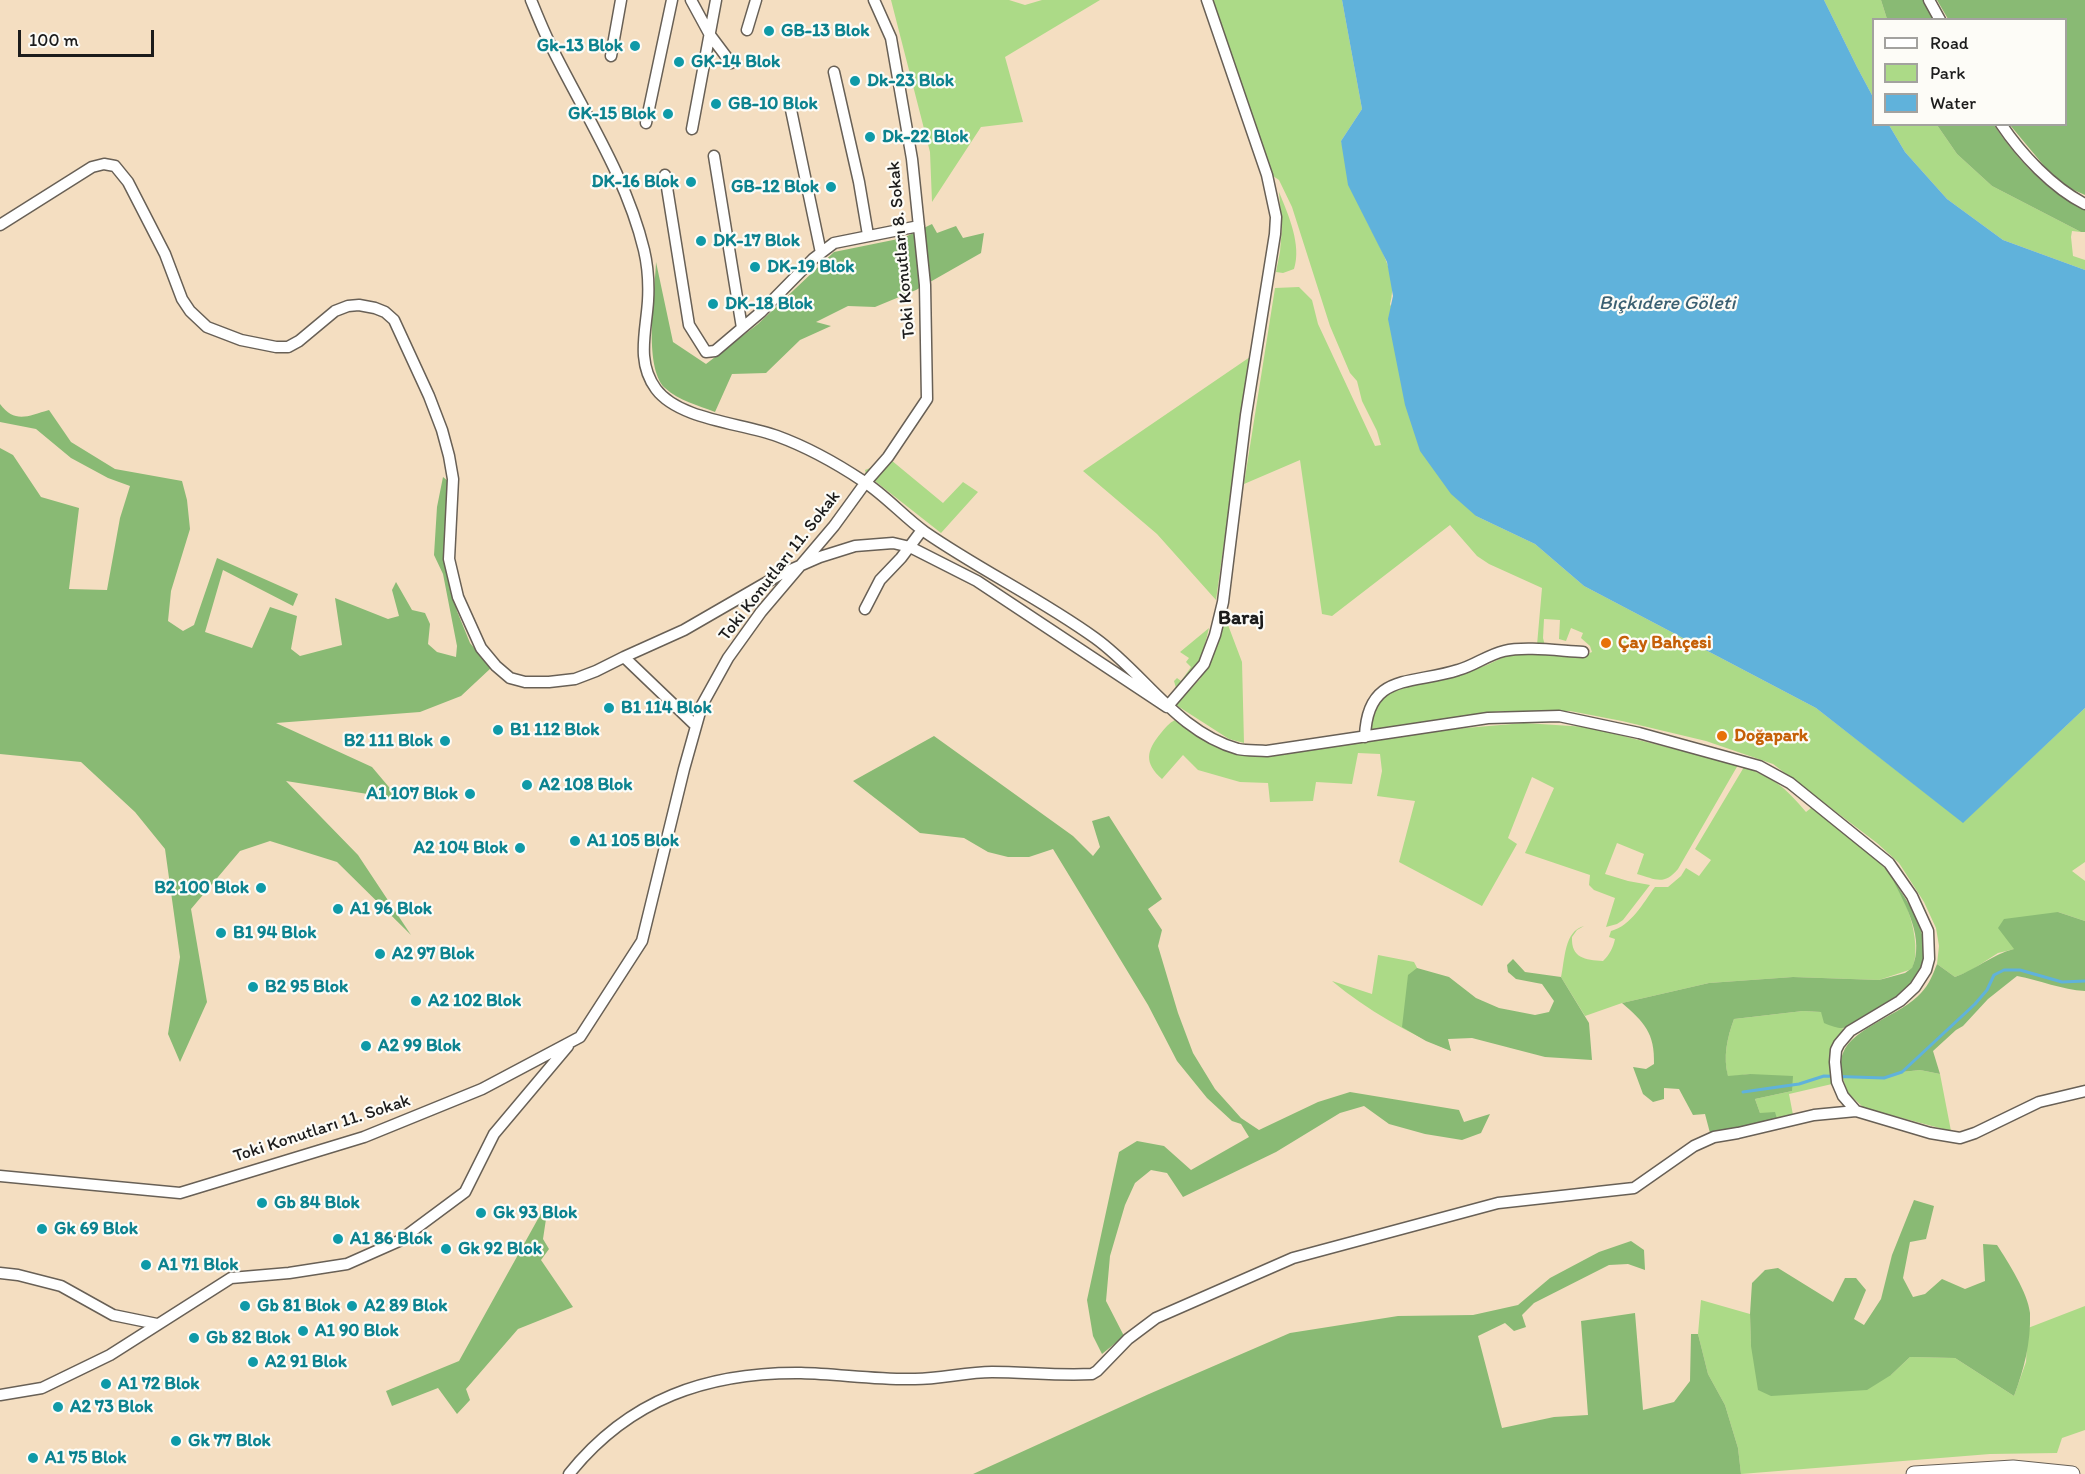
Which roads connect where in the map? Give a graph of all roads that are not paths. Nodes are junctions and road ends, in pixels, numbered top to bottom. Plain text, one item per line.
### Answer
1 (621, 0) edge
2 (672, 0) edge
3 (691, 0) edge
4 (716, 0) edge
5 (756, 0) edge
6 (874, 0) edge
7 (1207, 0) edge
8 (1929, 0) edge
9 (532, 1) edge
10 (1939, 18) edge
11 (747, 30) dead end
12 (710, 35) junction
13 (610, 56) dead end
14 (731, 63) dead end
15 (834, 72) dead end
16 (790, 105) dead end
17 (646, 123) dead end
18 (2003, 126) edge
19 (692, 129) dead end
20 (714, 156) dead end
21 (665, 175) dead end
22 (2085, 204) edge
23 (0, 225) edge
24 (919, 226) junction
25 (868, 235) junction
26 (821, 253) junction
27 (742, 328) junction
28 (866, 482) junction
29 (922, 530) junction
30 (910, 547) junction
31 (801, 566) junction
32 (865, 609) dead end
33 (1583, 652) dead end
34 (624, 657) junction
35 (1167, 707) junction
36 (696, 726) junction
37 (1365, 736) junction
38 (572, 1041) junction
39 (2085, 1091) edge
40 (1856, 1111) junction
41 (0, 1176) edge
42 (0, 1274) edge
43 (158, 1324) junction
44 (0, 1395) edge
45 (569, 1474) edge
46 (1914, 1474) edge
47 (2072, 1474) edge

1 - 13 street
2 - 17 street
3 - 12 street
4 - 12 street
5 - 11 street
6 - 24 street, Toki Konutları 8. Sokak
7 - 35 street
8 - 10 street
9 - 28 street
12 - 14 street
12 - 19 street
15 - 25 street
16 - 26 street
18 - 22 street
20 - 27 street
21 - 27 street
23 - 34 street
24 - 25 street
24 - 28 street, Toki Konutları 8. Sokak
25 - 26 street
26 - 27 street
28 - 29 street
28 - 31 street, Toki Konutları 11. Sokak
29 - 30 street
29 - 35 street
30 - 31 street
30 - 32 street
30 - 35 street
31 - 34 street
31 - 36 street, Toki Konutları 11. Sokak
33 - 37 street
34 - 36 street
35 - 37 street
36 - 38 street, Toki Konutları 11. Sokak
37 - 40 street
38 - 41 street, Toki Konutları 11. Sokak
38 - 43 street
39 - 40 street
40 - 45 street
42 - 43 street
43 - 44 street
46 - 47 highway

